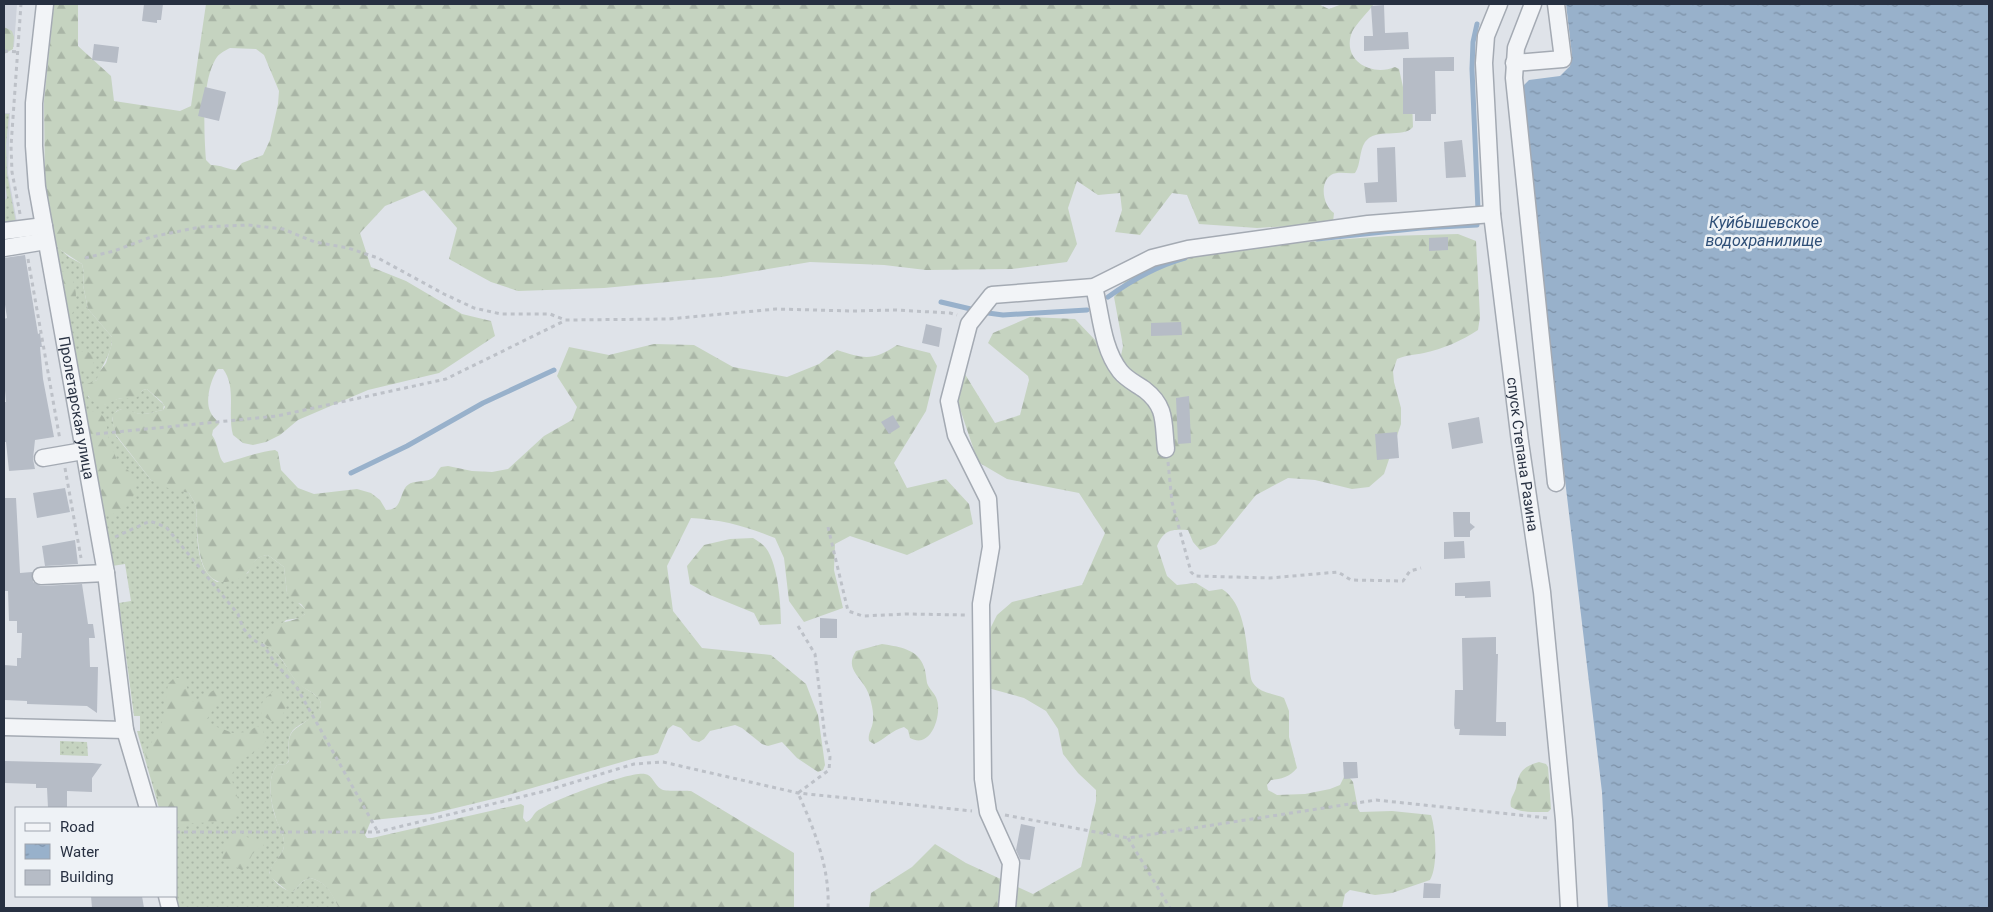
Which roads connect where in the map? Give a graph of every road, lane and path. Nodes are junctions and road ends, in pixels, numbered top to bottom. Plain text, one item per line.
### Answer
1 (45, 4) edge
2 (1499, 4) edge
3 (1532, 4) edge
4 (1556, 4) edge
5 (4, 51) edge
6 (18, 52) dead end
7 (1514, 63) junction
8 (1492, 214) junction
9 (4, 231) edge
10 (45, 234) junction
11 (4, 248) edge
12 (85, 258) dead end
13 (1094, 286) junction
14 (564, 320) junction
15 (972, 320) junction
16 (82, 444) junction
17 (1166, 449) joint
18 (43, 458) dead end
19 (1556, 483) dead end
20 (828, 527) dead end
21 (100, 543) junction
22 (1421, 568) dead end
23 (106, 574) junction
24 (41, 576) dead end
25 (982, 615) junction
26 (798, 626) dead end
27 (4, 726) edge
28 (125, 730) junction
29 (798, 793) junction
30 (148, 807) edge
31 (988, 812) junction
32 (1564, 820) junction
33 (178, 832) edge
34 (378, 832) junction
35 (1128, 838) junction
36 (828, 908) edge
37 (1008, 908) edge
38 (1170, 908) edge
39 (1569, 908) edge

1 - 10 street, Пролетарская улица
2 - 8 street, спуск Степана Разина
3 - 7 street
4 - 7 street
5 - 6 path
7 - 19 street
8 - 13 street
8 - 32 street, спуск Степана Разина
9 - 10 street
10 - 11 street
10 - 16 street, Пролетарская улица
12 - 14 path
13 - 15 street
13 - 17 street
14 - 15 path
14 - 16 path
15 - 25 street
16 - 18 street
16 - 21 street, Пролетарская улица
17 - 22 path
20 - 25 path
21 - 23 street, Пролетарская улица
21 - 34 path
23 - 24 street
23 - 28 street, Пролетарская улица
25 - 31 street
26 - 29 path
27 - 28 street
28 - 30 street, Пролетарская улица
29 - 31 path
29 - 34 path
29 - 36 path
31 - 35 path
31 - 37 street
32 - 35 path
32 - 39 street, спуск Степана Разина
33 - 34 path
35 - 38 path

